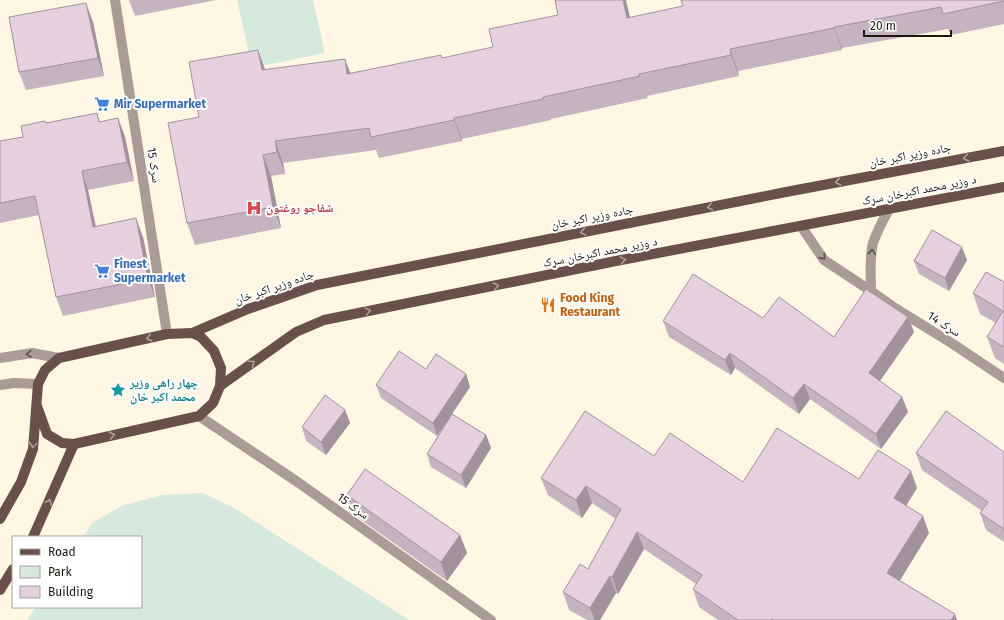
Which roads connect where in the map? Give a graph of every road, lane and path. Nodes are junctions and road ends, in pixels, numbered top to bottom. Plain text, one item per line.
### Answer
1 (115, 0) edge
2 (1004, 151) edge
3 (1004, 187) edge
4 (889, 209) junction
5 (801, 226) junction
6 (871, 290) junction
7 (192, 333) junction
8 (167, 334) junction
9 (0, 358) edge
10 (59, 358) junction
11 (1004, 378) edge
12 (38, 384) junction
13 (0, 385) edge
14 (220, 386) junction
15 (37, 406) junction
16 (199, 416) junction
17 (74, 444) junction
18 (0, 519) edge
19 (33, 536) edge
20 (12, 571) edge
21 (0, 590) edge
22 (491, 620) edge

1 - 8 street, سرک 15
2 -> 7 main road, جاده وزیر اکبر خان
3 - 4 main road, د وزیر محمد اکبرخان سړک
4 - 5 main road, د وزیر محمد اکبرخان سړک
6 -> 4 street
5 -> 6 street, سرک 14
14 -> 5 main road, د وزیر محمد اکبرخان سړک
6 - 11 street, سرک 14
7 - 8 main road
7 - 14 main road
8 -> 10 main road
10 -> 9 street
10 - 12 main road
12 - 13 street
12 - 15 main road
14 - 16 main road
15 - 17 main road
15 -> 18 main road
17 -> 16 main road
16 - 22 street, سرک 15
19 -> 17 main road
20 - 21 main road

